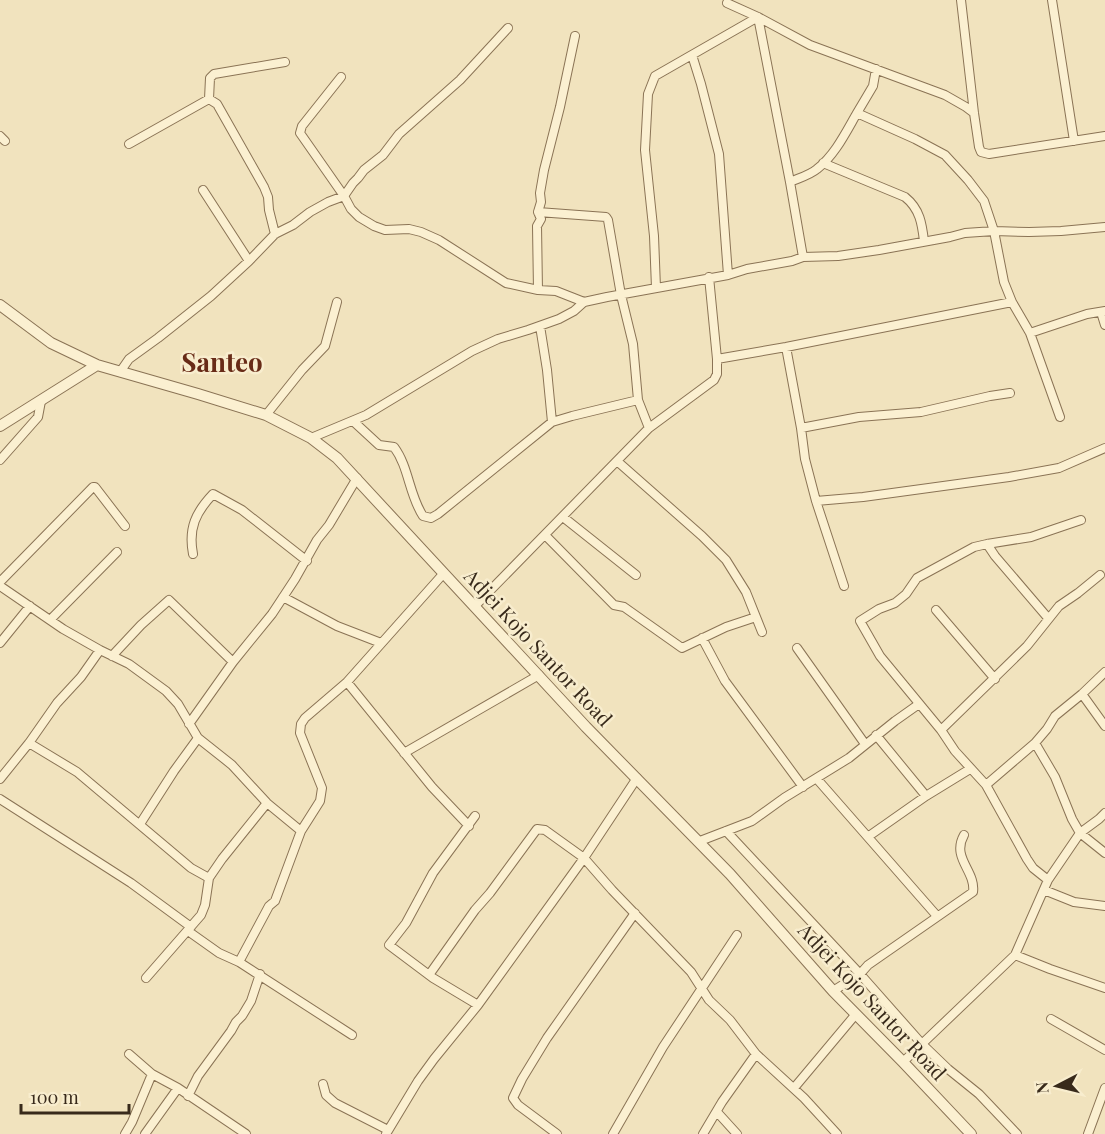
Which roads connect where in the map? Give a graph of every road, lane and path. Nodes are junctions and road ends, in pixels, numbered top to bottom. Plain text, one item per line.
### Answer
1 (961, 0) edge
2 (1052, 0) edge
3 (727, 3) dead end
4 (758, 17) junction
5 (508, 28) dead end
6 (575, 36) dead end
7 (692, 56) junction
8 (285, 62) dead end
9 (876, 69) junction
10 (341, 77) dead end
11 (209, 99) junction
12 (857, 113) junction
13 (974, 113) junction
14 (1105, 136) edge
15 (1074, 141) junction
16 (129, 144) dead end
17 (823, 163) junction
18 (790, 182) junction
19 (203, 190) dead end
20 (344, 196) junction
21 (538, 212) junction
22 (1105, 227) edge
23 (994, 231) junction
24 (275, 234) junction
25 (924, 241) junction
26 (803, 258) junction
27 (249, 261) junction
28 (728, 275) junction
29 (709, 278) junction
30 (656, 288) junction
31 (538, 290) junction
32 (621, 295) junction
33 (337, 302) dead end
34 (584, 302) junction
35 (1012, 302) junction
36 (0, 305) edge
37 (1103, 311) edge
38 (1105, 325) edge
39 (540, 326) junction
40 (1030, 333) junction
41 (786, 347) junction
42 (717, 359) junction
43 (97, 365) junction
44 (120, 372) junction
45 (1010, 393) dead end
46 (638, 400) junction
47 (41, 402) junction
48 (266, 415) junction
49 (1060, 417) dead end
50 (353, 421) junction
51 (552, 422) junction
52 (0, 426) edge
53 (650, 428) junction
54 (801, 428) junction
55 (311, 438) junction
56 (1105, 448) edge
57 (0, 460) edge
58 (617, 460) junction
59 (357, 478) junction
60 (816, 501) junction
61 (562, 517) junction
62 (1081, 520) dead end
63 (124, 526) dead end
64 (545, 535) junction
65 (987, 544) junction
66 (117, 552) dead end
67 (193, 554) dead end
68 (307, 561) junction
69 (444, 573) junction
70 (636, 574) dead end
71 (1100, 575) dead end
72 (0, 584) edge
73 (844, 586) dead end
74 (283, 597) junction
75 (30, 606) junction
76 (475, 606) junction
77 (936, 610) dead end
78 (756, 617) junction
79 (1048, 618) junction
80 (50, 620) junction
81 (762, 632) dead end
82 (702, 638) junction
83 (0, 643) edge
84 (381, 643) junction
85 (797, 648) dead end
86 (100, 650) junction
87 (112, 656) junction
88 (233, 662) junction
89 (1105, 672) edge
90 (539, 675) junction
91 (995, 679) junction
92 (347, 682) junction
93 (1082, 694) junction
94 (919, 704) junction
95 (189, 724) junction
96 (1105, 726) edge
97 (941, 730) junction
98 (876, 735) junction
99 (198, 738) junction
100 (30, 743) junction
101 (1035, 743) junction
102 (865, 744) junction
103 (404, 753) junction
104 (970, 769) junction
105 (1, 776) edge
106 (637, 778) junction
107 (817, 779) junction
108 (986, 785) junction
109 (803, 787) junction
110 (926, 796) junction
111 (0, 799) edge
112 (267, 803) junction
113 (1105, 813) edge
114 (475, 816) dead end
115 (140, 824) junction
116 (469, 826) junction
117 (301, 831) junction
118 (726, 831) junction
119 (1080, 833) junction
120 (964, 835) dead end
121 (869, 836) junction
122 (700, 841) junction
123 (1105, 853) edge
124 (584, 858) junction
125 (209, 878) junction
126 (1048, 880) junction
127 (1044, 890) junction
128 (1105, 906) edge
129 (635, 913) junction
130 (937, 916) junction
131 (190, 929) junction
132 (737, 935) dead end
133 (1015, 955) junction
134 (239, 962) junction
135 (260, 974) junction
136 (860, 974) junction
137 (429, 975) junction
138 (146, 978) dead end
139 (701, 988) junction
140 (1105, 988) edge
141 (833, 991) junction
142 (478, 1005) junction
143 (856, 1014) junction
144 (1050, 1020) dead end
145 (352, 1035) dead end
146 (922, 1044) junction
147 (1105, 1050) edge
148 (129, 1054) dead end
149 (756, 1054) junction
150 (903, 1062) junction
151 (152, 1074) junction
152 (323, 1084) dead end
153 (178, 1088) junction
154 (794, 1088) junction
155 (1105, 1088) edge
156 (188, 1096) junction
157 (717, 1112) junction
158 (234, 1131) edge
159 (387, 1132) edge
160 (125, 1134) edge
161 (145, 1134) edge
162 (246, 1134) edge
163 (557, 1134) edge
164 (613, 1134) edge
165 (703, 1134) edge
166 (737, 1134) edge
167 (837, 1134) edge
168 (971, 1134) edge
169 (1017, 1134) edge
170 (1089, 1134) edge

1 - 13 street
2 - 15 street
3 - 4 street
4 - 7 street
4 - 9 street
4 - 18 street
5 - 20 street
6 - 21 street
7 - 28 street
7 - 30 street
8 - 11 street
9 - 12 street
9 - 13 street
10 - 20 street
11 - 16 street
11 - 24 street
12 - 17 street
12 - 23 street
13 - 15 street
14 - 15 street
17 - 18 street
17 - 25 street
18 - 26 street
19 - 27 street
20 - 24 street
20 - 31 street
21 - 31 street
21 - 32 street
22 - 23 street
23 - 25 street
23 - 35 street
24 - 27 street
25 - 26 street
26 - 28 street
27 - 44 street
28 - 29 street
29 - 30 street
29 - 42 street
30 - 32 street
31 - 34 street
32 - 34 street
32 - 46 street
33 - 48 street
34 - 39 street
35 - 40 street
35 - 41 street
36 - 43 street, Adjei Kojo Santor Road
37 - 38 street
37 - 40 street
39 - 50 street
39 - 51 street
40 - 49 street
41 - 42 street
41 - 54 street
42 - 53 street
43 - 44 street, Adjei Kojo Santor Road
43 - 47 street
44 - 48 street, Adjei Kojo Santor Road
45 - 54 street
46 - 51 street
46 - 53 street
47 - 52 street
47 - 57 street
48 - 55 street, Adjei Kojo Santor Road
50 - 51 street
50 - 55 street
53 - 58 street
54 - 60 street
55 - 59 street, Adjei Kojo Santor Road
56 - 60 street
58 - 61 street
58 - 78 street
59 - 68 street
59 - 69 street, Adjei Kojo Santor Road
60 - 73 street
61 - 64 street
61 - 70 street
62 - 65 street
63 - 72 street
64 - 76 street
64 - 82 street
65 - 79 street
65 - 94 street
66 - 80 street
67 - 68 street
68 - 74 street
69 - 76 street, Adjei Kojo Santor Road
69 - 84 street
71 - 79 street
72 - 75 street
74 - 84 street
74 - 88 street
75 - 80 street
75 - 83 street
76 - 90 street, Adjei Kojo Santor Road
77 - 91 street
78 - 81 street
78 - 82 street
79 - 91 street
80 - 86 street
82 - 109 street
84 - 92 street
85 - 102 street
86 - 87 street
86 - 100 street
87 - 88 street
87 - 95 street
88 - 95 street
89 - 93 street
90 - 103 street
90 - 106 street, Adjei Kojo Santor Road
91 - 97 street
92 - 103 street
92 - 117 street
93 - 96 street
93 - 101 street
94 - 97 street
94 - 98 street
95 - 99 street
97 - 104 street
98 - 102 street
98 - 110 street
99 - 112 street
99 - 115 street
100 - 105 street
100 - 115 street
101 - 108 street
101 - 119 street
102 - 107 street
103 - 116 street
104 - 108 street
104 - 110 street
106 - 122 street, Adjei Kojo Santor Road
106 - 124 street
107 - 109 street
107 - 121 street
108 - 126 street
109 - 118 street
110 - 121 street
111 - 131 street
112 - 117 street
112 - 125 street
113 - 119 street
114 - 116 street
115 - 125 street
116 - 137 street
117 - 134 street
118 - 122 street
118 - 136 street
119 - 123 street
119 - 126 street
120 - 130 street
121 - 130 street
122 - 141 street, Adjei Kojo Santor Road
124 - 129 street
124 - 137 street
124 - 142 street
125 - 131 street
126 - 127 street
127 - 128 street
127 - 133 street
129 - 139 street
129 - 163 street
130 - 136 street
131 - 134 street
131 - 138 street
132 - 139 street
133 - 140 street
133 - 146 street
134 - 135 street
135 - 145 street
135 - 156 street
136 - 141 street
136 - 146 street
137 - 142 street
139 - 149 street
139 - 164 street
141 - 143 street, Adjei Kojo Santor Road
142 - 159 street
143 - 150 street, Adjei Kojo Santor Road
143 - 154 street
144 - 147 street
146 - 150 street
146 - 169 street
148 - 151 street
149 - 154 street
149 - 157 street
150 - 168 street, Adjei Kojo Santor Road
151 - 153 street
151 - 160 street
152 - 159 street
153 - 156 street
153 - 161 street
154 - 167 street
155 - 170 street
156 - 158 street
157 - 165 street
157 - 166 street
158 - 162 street

